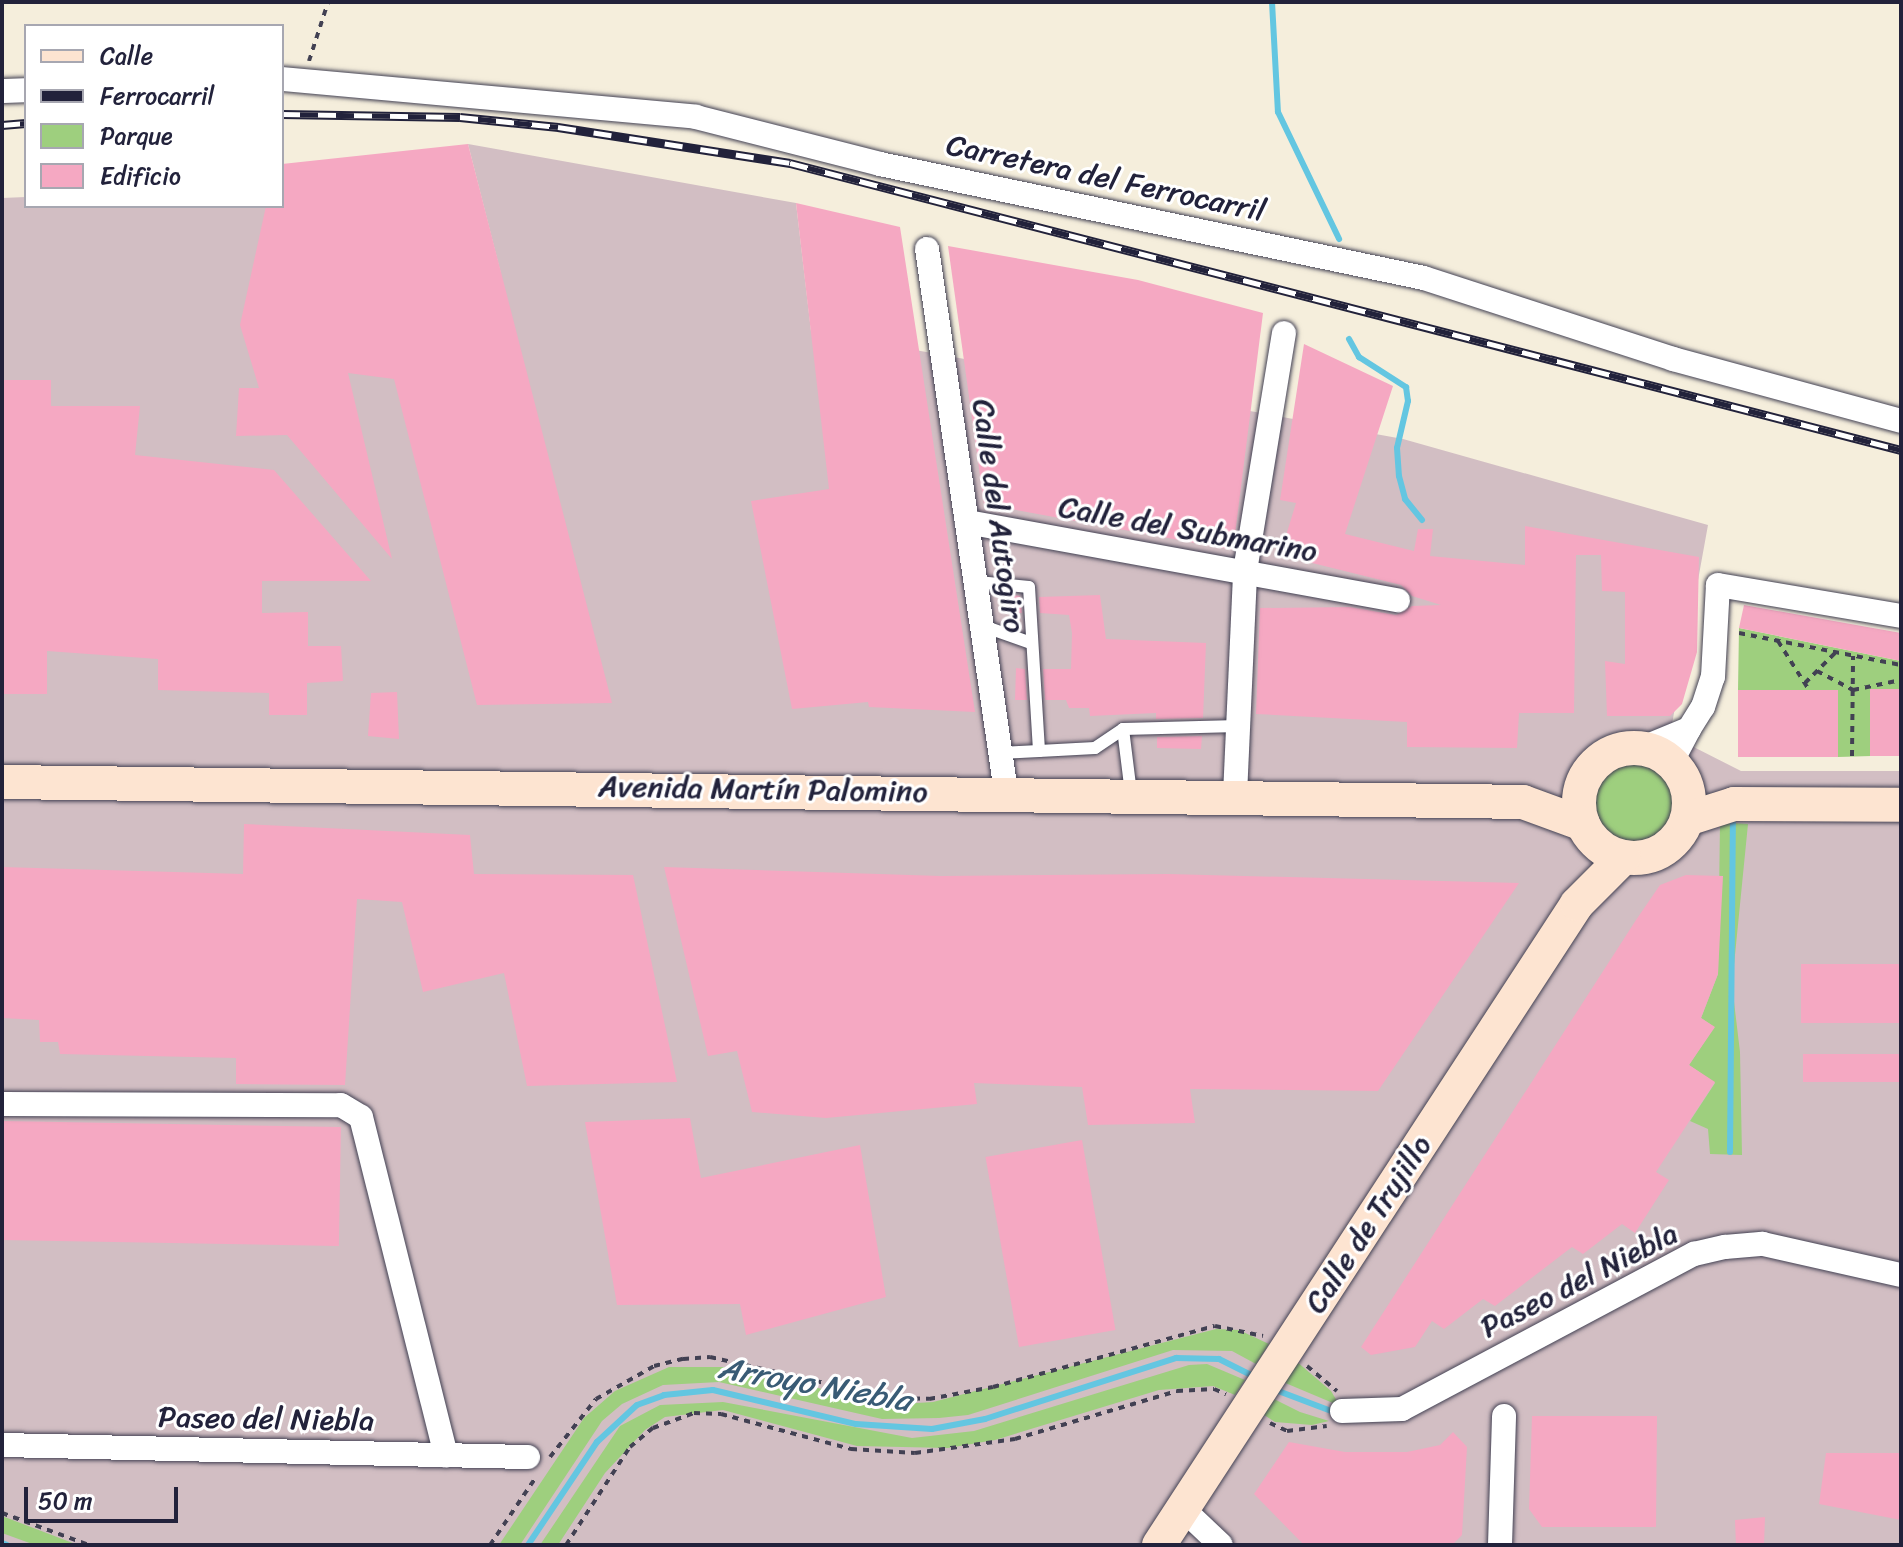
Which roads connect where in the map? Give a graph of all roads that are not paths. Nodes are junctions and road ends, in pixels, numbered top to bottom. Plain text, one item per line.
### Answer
1 (293, 78) edge
2 (24, 90) edge
3 (2, 91) edge
4 (927, 249) dead end
5 (1284, 333) dead end
6 (1901, 421) edge
7 (967, 522) junction
8 (1245, 571) junction
9 (978, 582) junction
10 (1398, 600) dead end
11 (1901, 616) edge
12 (983, 626) junction
13 (1031, 643) junction
14 (1238, 726) junction
15 (1123, 729) junction
16 (1689, 729) junction
17 (1640, 749) junction
18 (1039, 751) junction
19 (1000, 753) junction
20 (1678, 773) junction
21 (1585, 778) junction
22 (2, 782) edge
23 (1006, 792) junction
24 (1131, 793) junction
25 (1235, 795) junction
26 (1523, 802) junction
27 (1734, 804) junction
28 (1901, 805) edge
29 (1687, 819) junction
30 (1601, 842) junction
31 (2, 1104) edge
32 (1901, 1275) edge
33 (1342, 1411) road end
34 (1504, 1416) dead end
35 (2, 1445) edge
36 (446, 1456) junction
37 (538, 1464) road end
38 (1183, 1509) junction
39 (1159, 1545) edge
40 (1221, 1545) edge
41 (1500, 1545) edge

1 - 6 street, Carretera del Ferrocarril
2 - 3 street
4 - 7 street, Calle del Autogiro
5 - 8 street
7 - 8 street, Calle del Submarino
7 - 9 street, Calle del Autogiro
8 - 10 street, Calle del Submarino
8 - 14 street
9 - 12 street, Calle del Autogiro
9 - 13 lane
11 - 16 street
12 - 13 lane
12 - 19 street, Calle del Autogiro
13 - 18 lane
14 - 15 lane
14 - 25 street
15 - 18 lane
15 - 24 lane
16 - 17 street
16 - 20 street
17 - 20 main road
17 - 21 main road
18 - 19 lane
19 - 23 street, Calle del Autogiro
20 - 27 main road
20 - 29 main road
21 - 26 main road, Avenida Martín Palomino
21 - 30 main road
22 - 23 main road, Avenida Martín Palomino
23 - 24 main road, Avenida Martín Palomino
24 - 25 main road, Avenida Martín Palomino
25 - 26 main road, Avenida Martín Palomino
26 - 30 main road, Avenida Martín Palomino
27 - 28 main road
27 - 29 main road
29 - 30 main road
30 - 38 main road, Calle de Trujillo
31 - 36 street
32 - 33 street, Paseo del Niebla
34 - 41 street
35 - 36 street, Paseo del Niebla
36 - 37 street, Paseo del Niebla
38 - 39 main road, Calle de Trujillo
38 - 40 street

